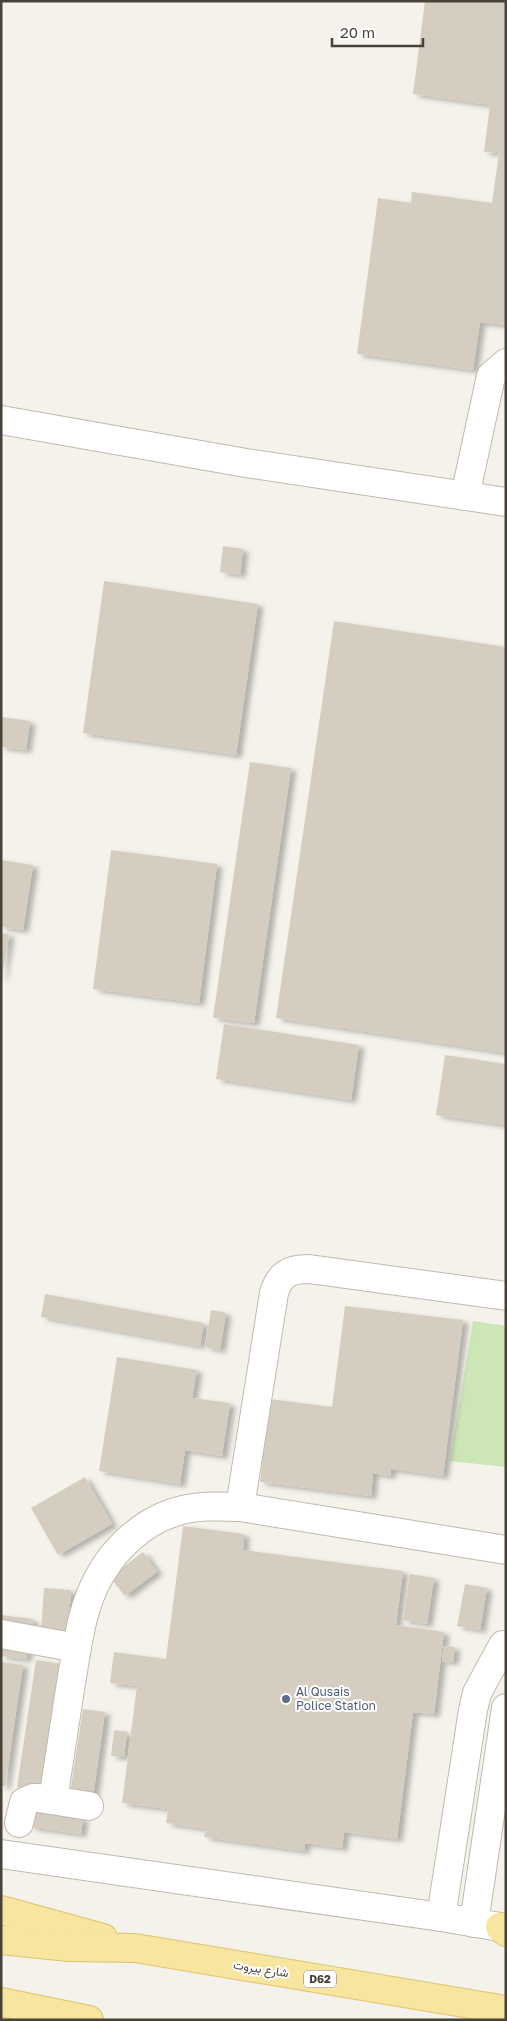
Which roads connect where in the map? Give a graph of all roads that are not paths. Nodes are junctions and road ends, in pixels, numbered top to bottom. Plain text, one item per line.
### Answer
1 (506, 363) edge
2 (1, 420) edge
3 (465, 496) junction
4 (506, 502) edge
5 (506, 1296) edge
6 (240, 1507) junction
7 (506, 1550) edge
8 (1, 1634) edge
9 (505, 1645) edge
10 (77, 1648) junction
11 (506, 1708) edge
12 (461, 1777) junction
13 (496, 1782) junction
14 (53, 1800) junction
15 (89, 1806) dead end
16 (19, 1823) dead end
17 (1, 1854) edge
18 (1, 1910) edge
19 (441, 1917) junction
20 (496, 1928) edge
21 (1, 1940) edge
22 (135, 1948) junction
23 (1, 2002) edge
24 (506, 2010) edge
25 (89, 2020) edge

1 - 3 street
2 - 3 street
3 - 4 street
5 - 6 street
6 - 7 street
6 - 10 street
8 - 10 street
9 - 12 street
10 - 14 street
11 - 13 street
12 - 13 street
12 - 19 street
13 - 20 street
14 - 15 street
14 - 16 street
17 - 19 street
18 - 22 main road, شارع بيروت / D62
19 - 20 street
21 - 22 main road, شارع بيروت / D62
22 - 24 main road, شارع بيروت / D62
23 - 25 main road

